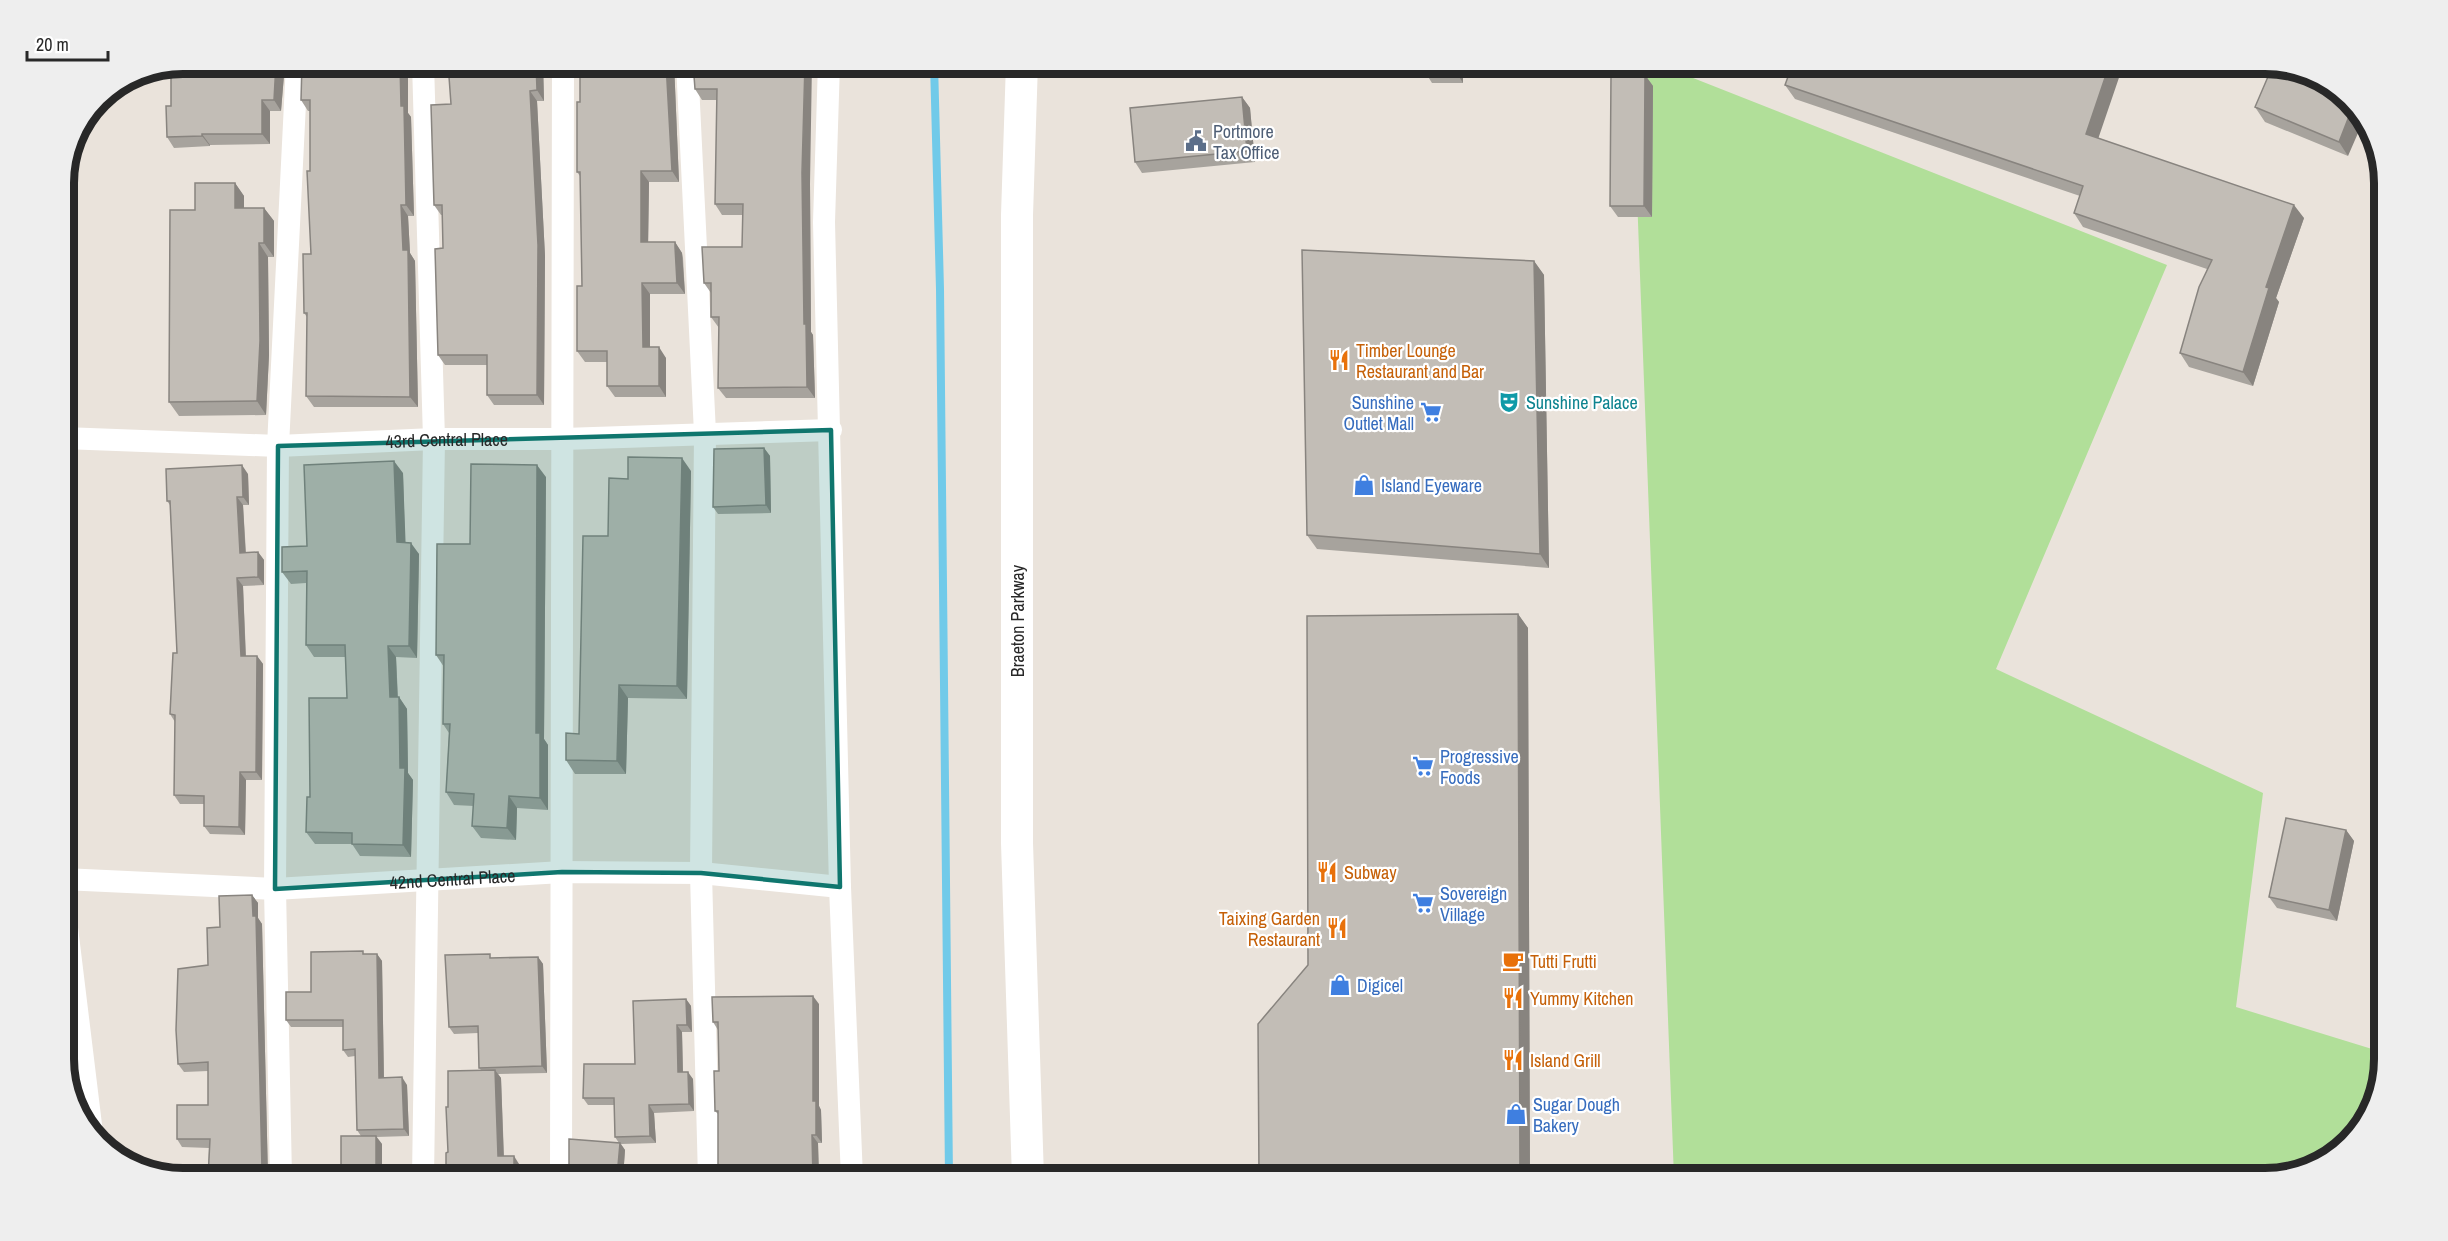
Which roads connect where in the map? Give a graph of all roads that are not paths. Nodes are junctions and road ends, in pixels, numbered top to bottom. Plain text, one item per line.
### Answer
1 (296, 74) edge
2 (423, 74) edge
3 (563, 74) edge
4 (688, 74) edge
5 (829, 74) edge
6 (1022, 74) edge
7 (831, 430) junction
8 (705, 433) junction
9 (74, 438) edge
10 (434, 439) junction
11 (564, 439) junction
12 (278, 446) junction
13 (562, 872) junction
14 (701, 873) junction
15 (429, 878) junction
16 (74, 880) edge
17 (840, 887) junction
18 (275, 889) junction
19 (74, 985) edge
20 (90, 1115) edge
21 (281, 1168) edge
22 (423, 1168) edge
23 (561, 1168) edge
24 (709, 1168) edge
25 (852, 1168) edge
26 (1028, 1168) edge

1 - 12 street
2 - 10 street
3 - 11 street
4 - 8 street
5 - 7 street
6 - 26 main road, Braeton Parkway
7 - 8 street, 43rd Central Place
7 - 17 street
8 - 11 street, 43rd Central Place
8 - 14 street
9 - 12 street, 43rd Central Place
10 - 11 street, 43rd Central Place
10 - 12 street, 43rd Central Place
10 - 15 street
11 - 13 street
12 - 18 street
13 - 14 street, 42nd Central Place
13 - 15 street, 42nd Central Place
13 - 23 street
14 - 17 street, 42nd Central Place
14 - 24 street
15 - 18 street, 42nd Central Place
15 - 22 street
16 - 18 street, 42nd Central Place
17 - 25 street
18 - 21 street
19 - 20 street

